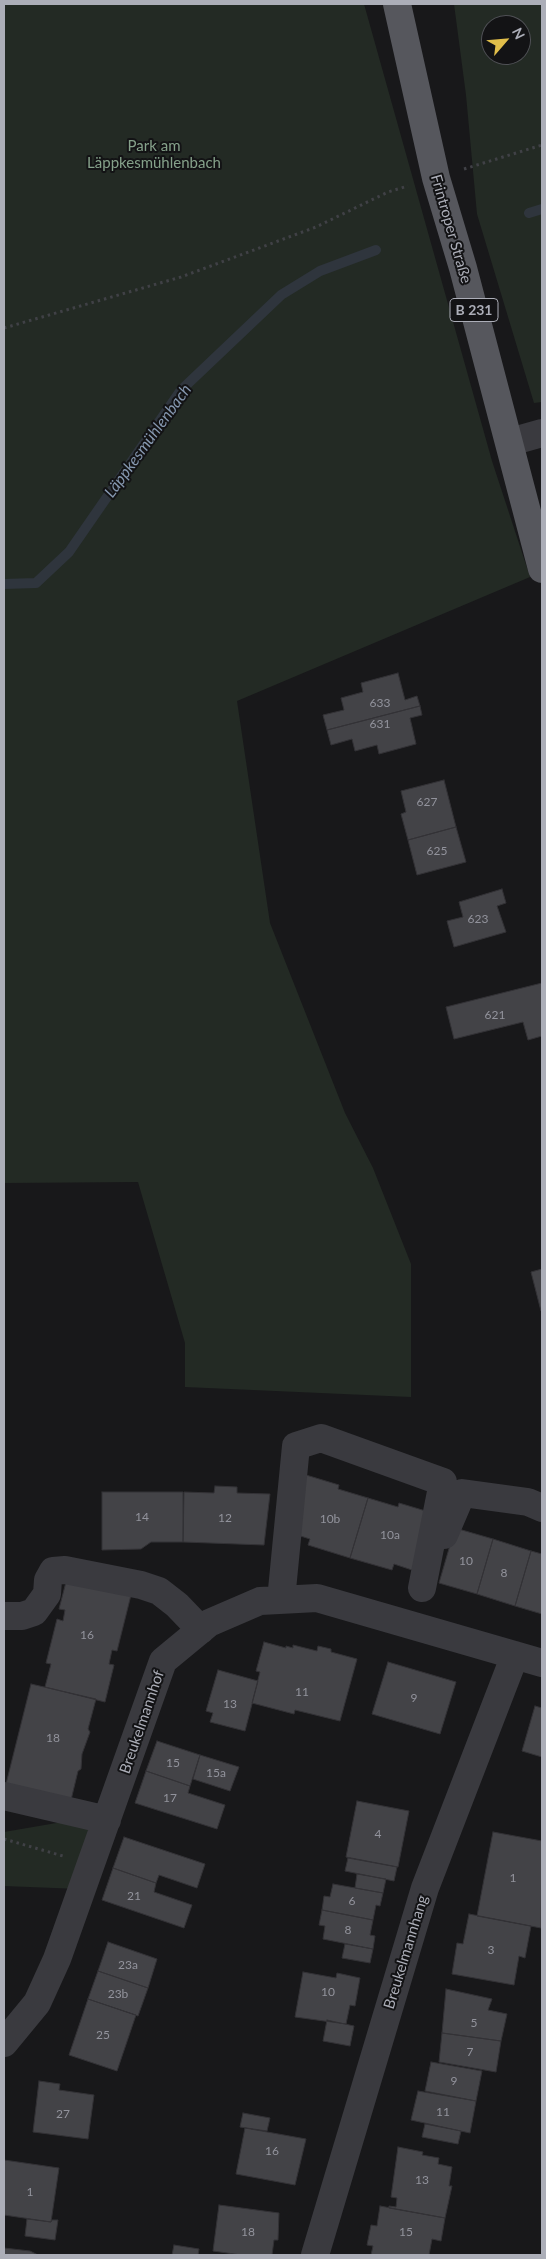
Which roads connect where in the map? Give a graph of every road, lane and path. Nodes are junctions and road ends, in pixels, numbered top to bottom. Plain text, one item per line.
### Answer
1 (397, 4) edge
2 (542, 145) edge
3 (436, 178) junction
4 (4, 328) edge
5 (542, 433) edge
6 (510, 442) junction
7 (542, 570) edge
8 (542, 1508) edge
9 (422, 1588) junction
10 (281, 1600) junction
11 (4, 1616) edge
12 (406, 1624) junction
13 (201, 1630) junction
14 (515, 1655) junction
15 (542, 1663) edge
16 (4, 1796) edge
17 (107, 1820) junction
18 (4, 1839) edge
19 (93, 1864) junction
20 (4, 2042) edge
21 (315, 2255) edge

1 - 3 main road, Frintroper Straße / B 231
2 - 3 path
3 - 4 path
3 - 6 main road, Frintroper Straße / B 231
5 - 6 street
6 - 7 main road, Frintroper Straße / B 231
8 - 9 street
9 - 10 street
9 - 12 street
10 - 12 street, Breukelmannhof
10 - 13 street, Breukelmannhof
11 - 13 street
12 - 14 street, Breukelmannhof
13 - 17 street, Breukelmannhof
14 - 15 street, Breukelmannhof
14 - 21 street, Breukelmannhang
16 - 17 street
17 - 19 street, Breukelmannhof
18 - 19 path
19 - 20 street, Breukelmannhof

